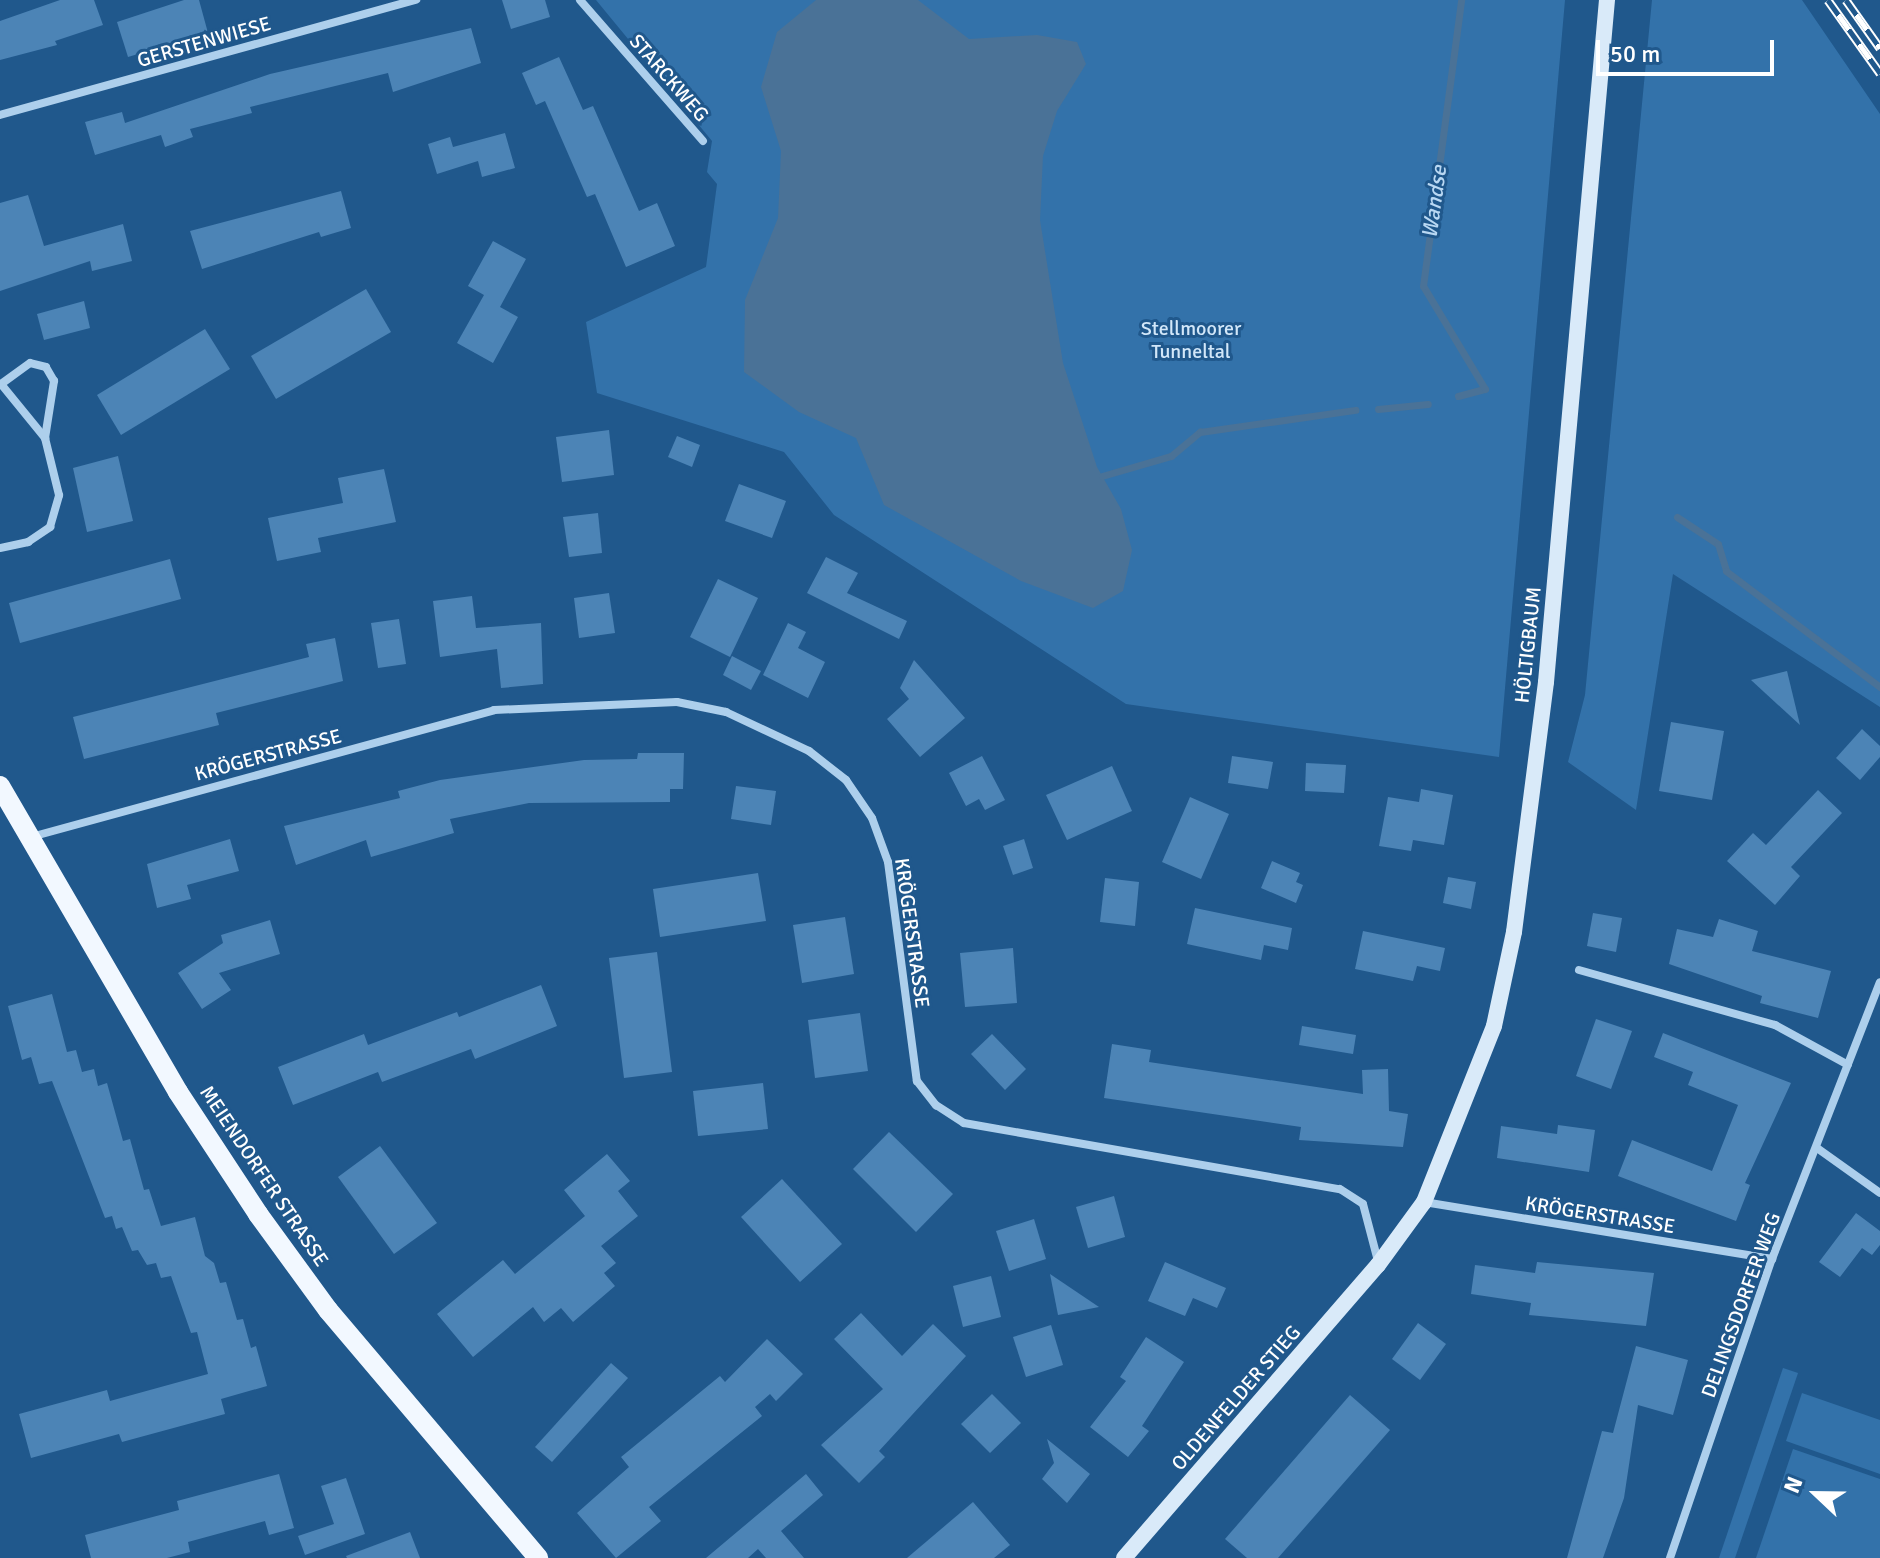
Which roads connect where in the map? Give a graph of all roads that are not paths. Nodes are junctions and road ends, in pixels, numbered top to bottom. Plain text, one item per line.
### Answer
1 (416, 0) edge
2 (580, 0) edge
3 (1607, 0) edge
4 (0, 115) edge
5 (703, 141) dead end
6 (1, 382) edge
7 (45, 438) junction
8 (0, 548) edge
9 (0, 786) edge
10 (30, 837) junction
11 (1579, 970) dead end
12 (1880, 982) edge
13 (1848, 1065) junction
14 (1817, 1148) junction
15 (1880, 1193) edge
16 (1424, 1202) junction
17 (1772, 1259) junction
18 (1378, 1265) junction
19 (538, 1558) edge
20 (1124, 1558) edge
21 (1670, 1558) edge

1 - 4 street, GERSTENWIESE
2 - 5 street, STARCKWEG
3 - 16 main road, HÖLTIGBAUM
6 - 7 street
6 - 7 street
7 - 8 street
9 - 10 main road, MEIENDORFER STRASSE
10 - 18 street, KRÖGERSTRASSE
10 - 19 main road, MEIENDORFER STRASSE
11 - 13 street
12 - 13 street, DELINGSDORFER WEG
13 - 14 street, DELINGSDORFER WEG
14 - 15 street
14 - 17 street, DELINGSDORFER WEG
16 - 17 street, KRÖGERSTRASSE
16 - 18 main road, HÖLTIGBAUM
17 - 21 street, DELINGSDORFER WEG
18 - 20 main road, OLDENFELDER STIEG

